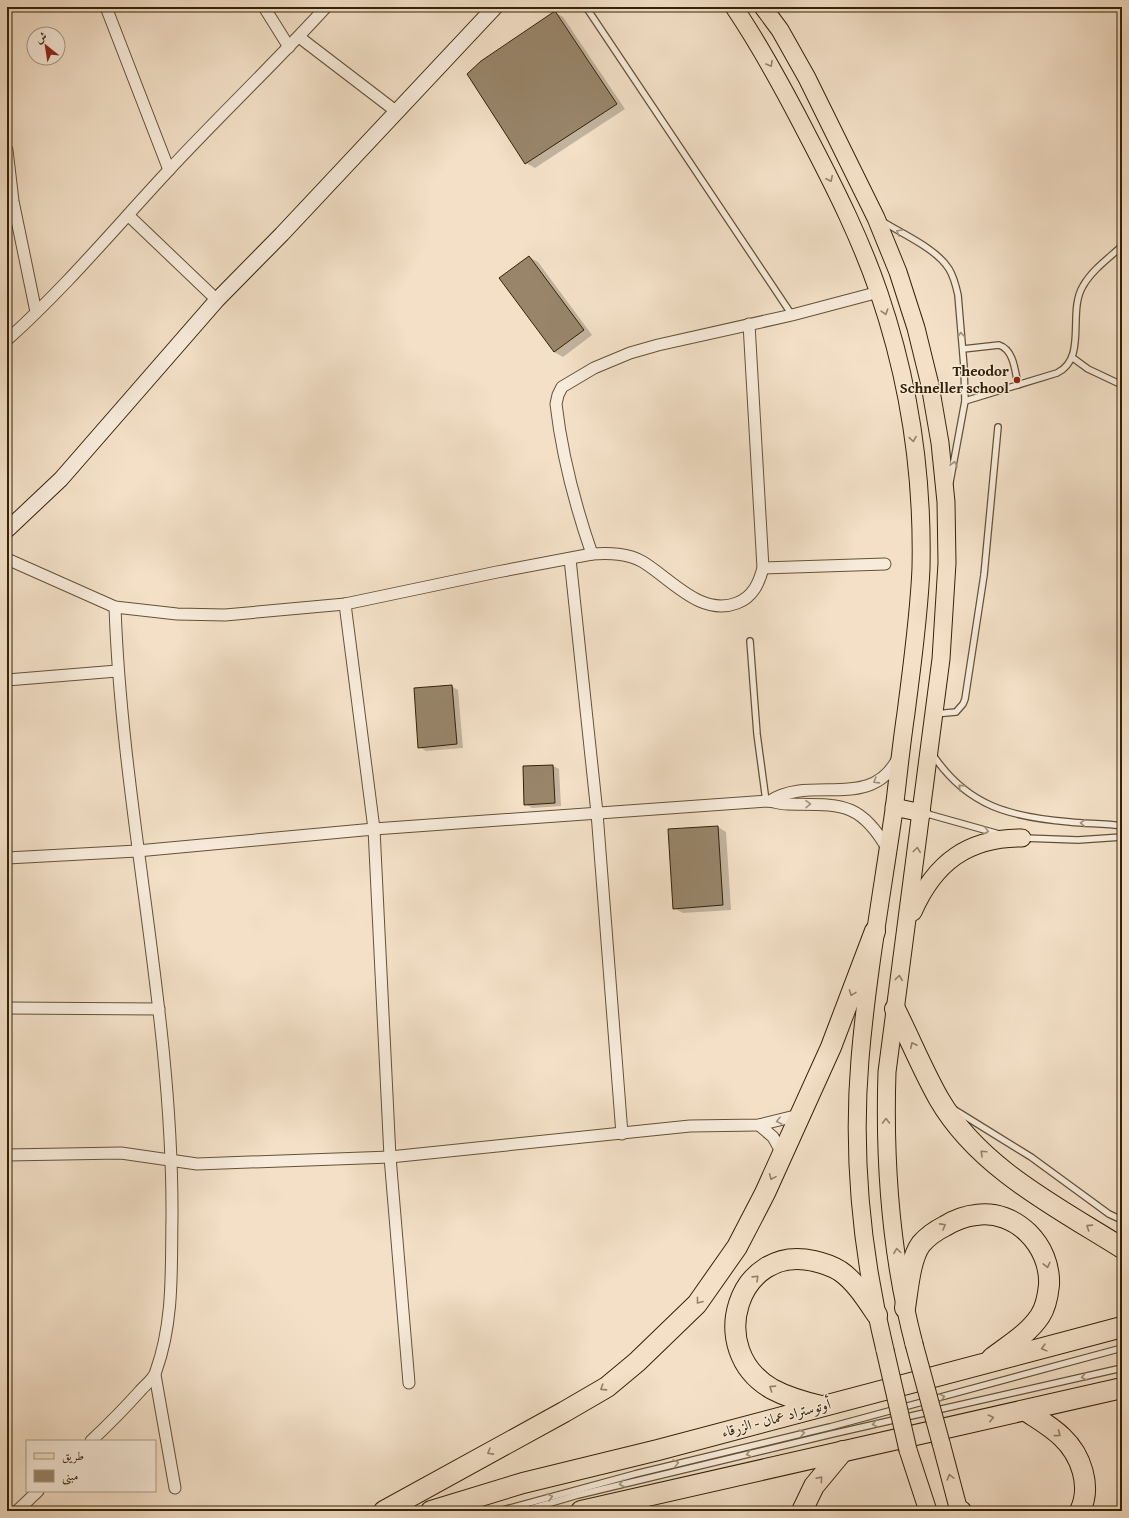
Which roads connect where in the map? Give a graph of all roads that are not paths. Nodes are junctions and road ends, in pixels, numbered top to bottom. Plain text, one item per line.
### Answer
1 (106, 7) edge
2 (264, 7) edge
3 (326, 7) edge
4 (495, 7) edge
5 (586, 7) edge
6 (734, 7) edge
7 (763, 7) edge
8 (780, 30) junction
9 (299, 37) junction
10 (759, 44) junction
11 (289, 46) junction
12 (397, 112) junction
13 (7, 150) edge
14 (169, 170) junction
15 (128, 215) junction
16 (876, 218) junction
17 (1122, 246) edge
18 (879, 292) junction
19 (217, 300) junction
20 (36, 312) junction
21 (792, 315) junction
22 (749, 324) junction
23 (7, 340) edge
24 (963, 349) junction
25 (1072, 358) junction
26 (1018, 385) junction
27 (1122, 385) edge
28 (964, 400) junction
29 (998, 427) dead end
30 (946, 502) junction
31 (7, 530) edge
32 (592, 554) junction
33 (7, 559) edge
34 (570, 559) junction
35 (885, 564) dead end
36 (764, 568) junction
37 (345, 604) junction
38 (114, 607) junction
39 (750, 641) dead end
40 (117, 671) junction
41 (7, 680) edge
42 (934, 714) junction
43 (929, 749) junction
44 (900, 752) junction
45 (768, 801) junction
46 (894, 807) junction
47 (922, 812) junction
48 (597, 813) junction
49 (1122, 826) edge
50 (374, 829) junction
51 (1022, 838) junction
52 (1121, 838) edge
53 (888, 850) junction
54 (137, 851) junction
55 (7, 858) edge
56 (875, 930) junction
57 (904, 932) junction
58 (7, 1008) edge
59 (158, 1009) junction
60 (895, 1009) junction
61 (940, 1100) junction
62 (799, 1115) junction
63 (759, 1125) junction
64 (622, 1134) junction
65 (782, 1153) junction
66 (7, 1155) edge
67 (390, 1157) junction
68 (172, 1162) junction
69 (1122, 1220) edge
70 (1122, 1248) edge
71 (905, 1308) junction
72 (876, 1315) junction
73 (1122, 1327) edge
74 (1122, 1348) edge
75 (984, 1364) junction
76 (1122, 1368) edge
77 (155, 1375) junction
78 (409, 1383) dead end
79 (1122, 1388) edge
80 (821, 1406) junction
81 (1026, 1411) junction
82 (92, 1440) edge
83 (844, 1451) junction
84 (175, 1488) dead end
85 (37, 1492) edge
86 (960, 1510) edge
87 (17, 1511) edge
88 (384, 1511) edge
89 (431, 1511) edge
90 (499, 1511) edge
91 (523, 1511) edge
92 (581, 1511) edge
93 (802, 1511) edge
94 (928, 1511) edge
95 (1080, 1511) edge

1 - 14 street
2 - 11 street
3 - 9 street
4 - 12 street
5 - 21 lane
6 - 10 main road
7 - 8 main road
8 - 10 main road
8 - 16 main road
9 - 11 street
9 - 12 street
10 -> 18 main road
11 - 14 street
12 - 19 street
13 - 20 street
14 - 15 street
15 - 19 street
15 - 20 street
24 -> 16 lane
16 - 30 main road
17 - 25 lane
18 - 21 street
18 -> 44 main road
19 - 31 street
20 - 23 street
21 - 22 street
22 - 32 street
22 - 36 street
24 - 26 lane
24 - 28 lane
25 - 26 lane
25 - 27 lane
26 - 28 lane
30 -> 28 lane
29 - 42 lane
30 - 42 main road
32 - 34 street
32 - 36 street
33 - 38 street
34 - 37 street
34 - 48 street
35 - 36 street
37 - 38 street
37 - 50 street
38 - 40 street
39 - 45 lane
40 - 41 street
40 - 54 street
42 - 43 main road
43 - 47 main road
49 -> 43 lane
44 -> 45 street
44 - 46 main road
45 - 48 street
45 -> 53 street
46 - 47 main road
46 - 53 main road
47 -> 51 lane
57 -> 47 main road
48 - 50 street
48 - 64 street
50 - 54 street
50 - 67 street
51 - 52 lane
51 - 57 main road
53 - 56 main road
54 - 55 street
54 - 59 street
56 -> 62 highway
56 - 72 main road
60 -> 57 main road
58 - 59 street
59 - 68 street
61 -> 60 highway
71 -> 60 main road
61 - 69 lane
70 -> 61 highway
62 -> 63 street
62 - 65 highway
63 - 64 street
63 - 65 street
64 - 67 street
65 -> 88 highway
66 - 68 street
67 - 68 street
67 - 78 street
68 - 77 street
71 -> 75 highway
86 -> 71 main road, bridge
80 -> 72 highway
72 - 94 main road, bridge
73 -> 75 highway, أوتوستراد عمان - الزرقاء
90 -> 74 lane
75 - 80 highway, أوتوستراد عمان - الزرقاء
76 -> 91 lane
77 - 82 street
77 - 84 street
79 - 81 highway
80 - 89 highway, أوتوستراد عمان - الزرقاء
83 -> 81 highway
81 -> 95 highway
83 - 92 highway
93 -> 83 highway
85 - 87 street

